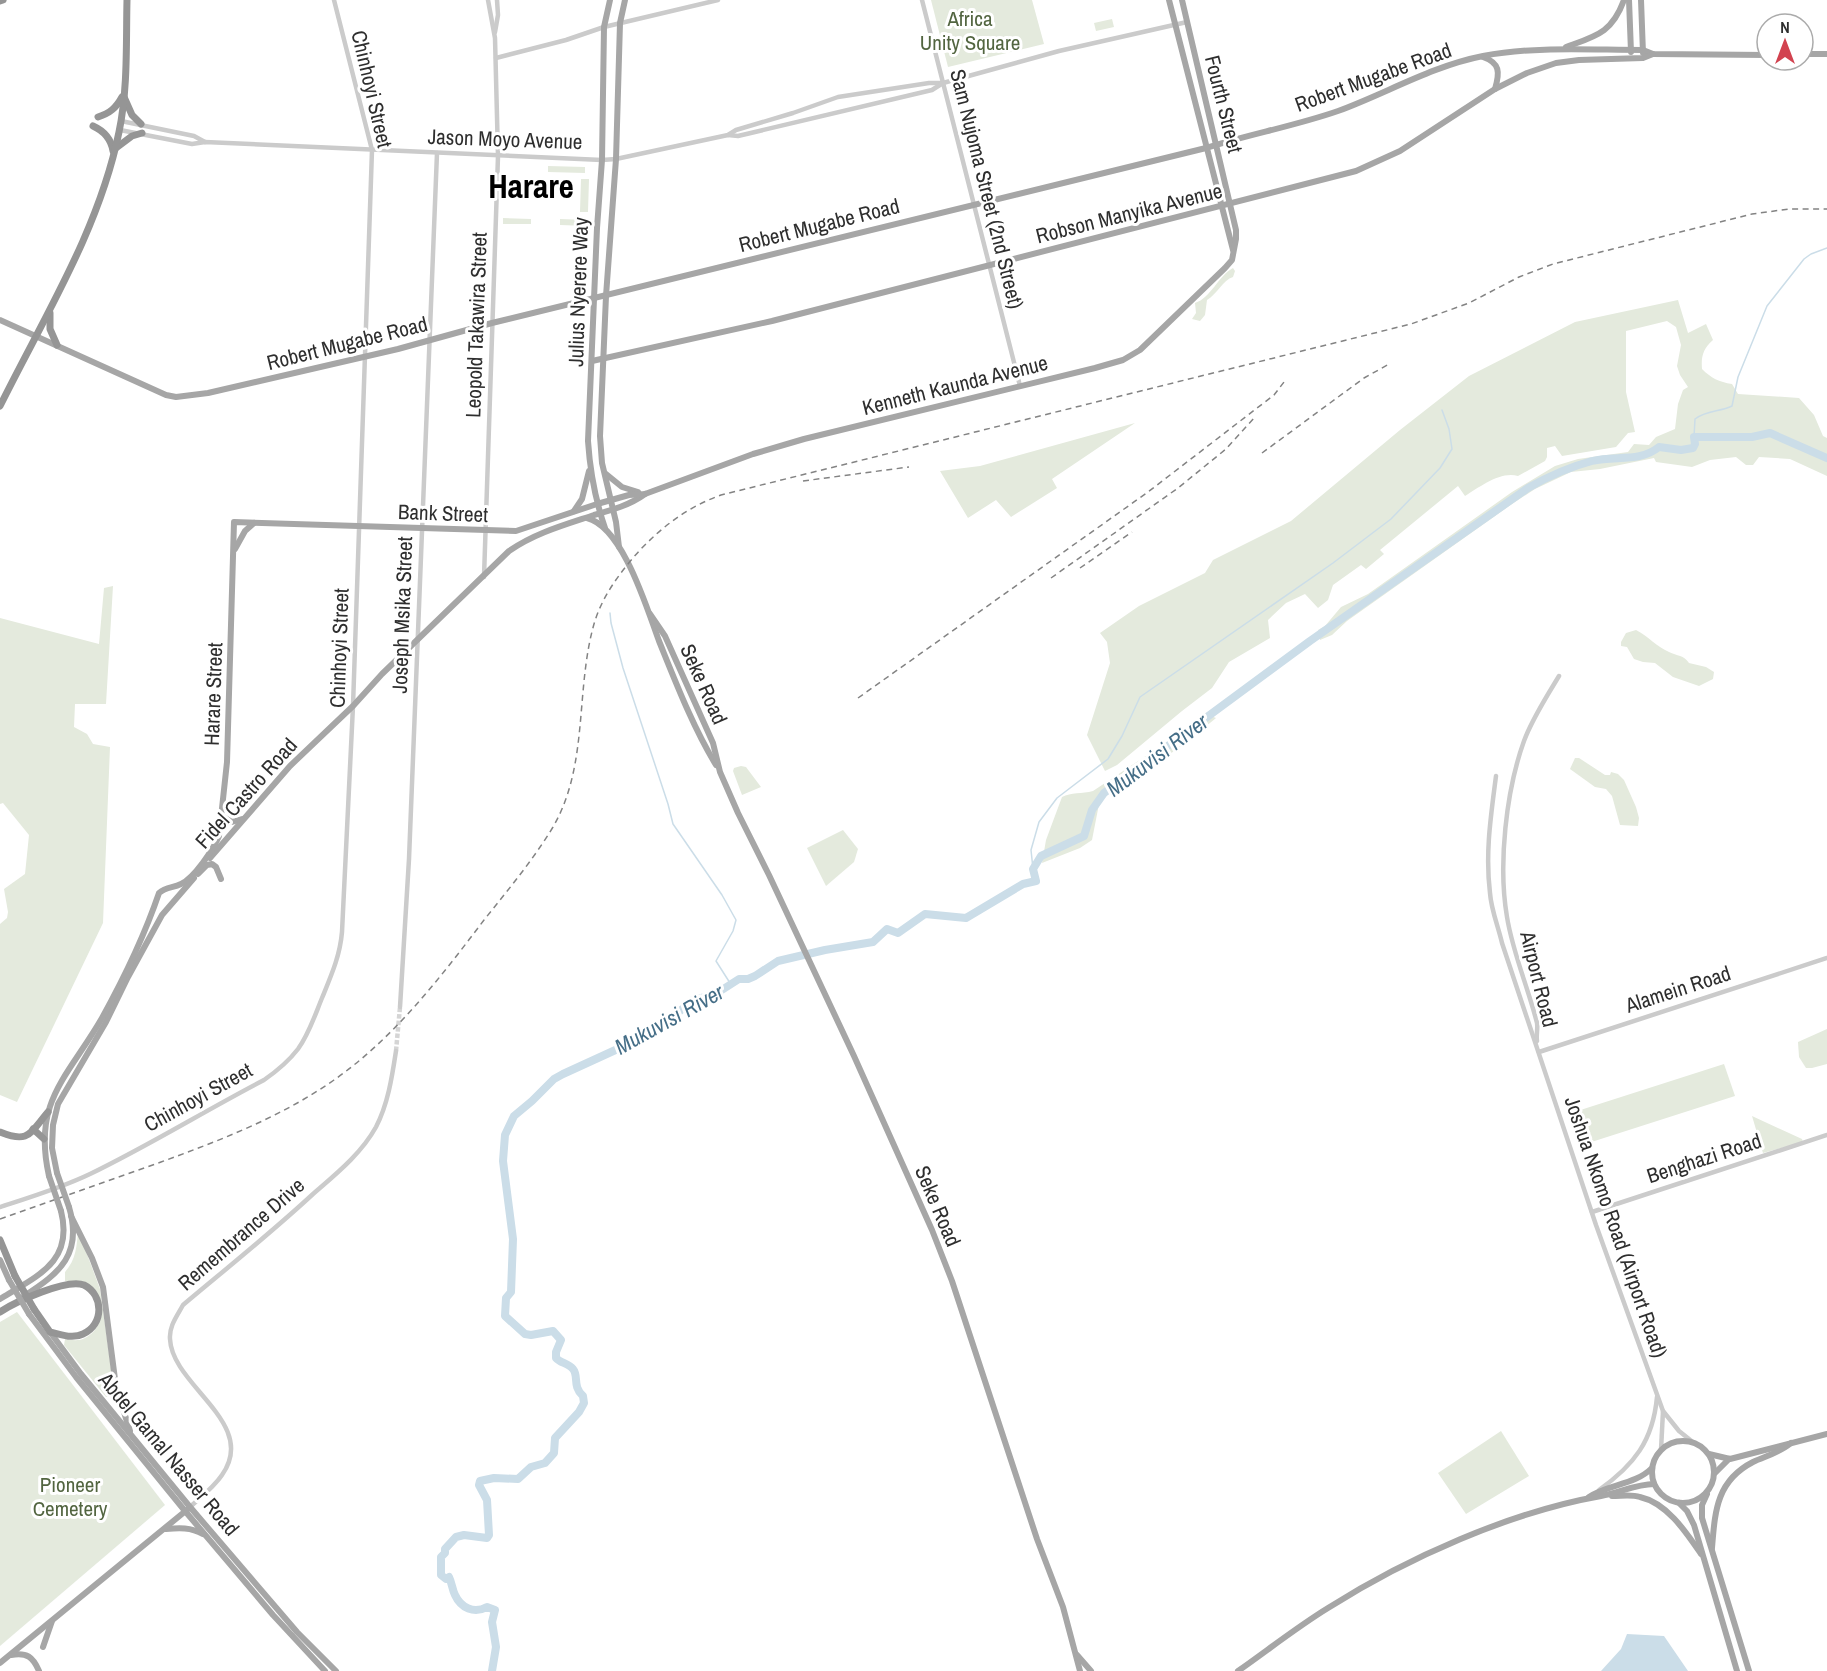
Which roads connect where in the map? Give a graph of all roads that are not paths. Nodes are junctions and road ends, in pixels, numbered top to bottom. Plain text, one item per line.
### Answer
1 (121, 0) edge
2 (127, 0) edge
3 (334, 0) edge
4 (488, 0) edge
5 (496, 0) edge
6 (610, 0) edge
7 (625, 0) edge
8 (718, 0) edge
9 (922, 0) edge
10 (1168, 0) edge
11 (1182, 0) edge
12 (1626, 0) edge
13 (1641, 0) edge
14 (126, 21) junction
15 (1187, 22) junction
16 (621, 23) junction
17 (1175, 25) junction
18 (604, 27) junction
19 (495, 38) junction
20 (1563, 49) junction
21 (1630, 50) junction
22 (1643, 50) junction
23 (1653, 54) junction
24 (1755, 55) edge
25 (1482, 56) junction
26 (496, 57) junction
27 (1643, 58) junction
28 (1631, 59) junction
29 (943, 83) junction
30 (1495, 89) junction
31 (123, 95) junction
32 (98, 117) dead end
33 (121, 121) junction
34 (141, 124) junction
35 (93, 126) dead end
36 (120, 130) junction
37 (142, 133) junction
38 (728, 135) junction
39 (205, 142) junction
40 (1217, 144) junction
41 (116, 148) junction
42 (1206, 148) junction
43 (372, 150) junction
44 (437, 153) junction
45 (113, 156) junction
46 (498, 156) junction
47 (616, 159) junction
48 (602, 160) junction
49 (975, 204) junction
50 (1230, 205) junction
51 (1220, 207) junction
52 (1233, 251) junction
53 (990, 265) junction
54 (606, 296) junction
55 (593, 299) junction
56 (50, 310) junction
57 (0, 320) edge
58 (492, 323) junction
59 (37, 335) junction
60 (429, 340) junction
61 (57, 345) junction
62 (365, 356) junction
63 (604, 360) junction
64 (592, 361) junction
65 (1020, 386) junction
66 (0, 406) edge
67 (590, 467) junction
68 (604, 472) junction
69 (645, 494) junction
70 (610, 501) junction
71 (597, 504) junction
72 (627, 504) junction
73 (613, 510) junction
74 (573, 512) junction
75 (600, 514) junction
76 (587, 518) junction
77 (616, 522) junction
78 (254, 523) junction
79 (360, 526) junction
80 (605, 528) junction
81 (422, 529) junction
82 (485, 531) junction
83 (619, 547) junction
84 (234, 553) junction
85 (484, 577) junction
86 (418, 639) junction
87 (1559, 676) dead end
88 (353, 706) junction
89 (1496, 776) dead end
90 (222, 816) junction
91 (244, 818) junction
92 (219, 836) joint
93 (198, 874) junction
94 (221, 879) dead end
95 (171, 888) junction
96 (177, 898) junction
97 (157, 899) junction
98 (169, 906) junction
99 (1827, 958) edge
100 (400, 1007) tunnel mouth
101 (396, 1052) tunnel mouth
102 (1539, 1052) junction
103 (48, 1112) junction
104 (33, 1129) junction
105 (0, 1131) edge
106 (1827, 1135) edge
107 (44, 1139) junction
108 (0, 1207) edge
109 (1592, 1212) junction
110 (71, 1216) junction
111 (0, 1240) edge
112 (0, 1260) edge
113 (12, 1278) junction
114 (0, 1299) edge
115 (2, 1311) edge
116 (32, 1312) junction
117 (50, 1332) junction
118 (1657, 1394) junction
119 (1663, 1411) junction
120 (131, 1434) junction
121 (1827, 1434) edge
122 (1694, 1443) junction
123 (1791, 1443) junction
124 (1661, 1450) junction
125 (1709, 1454) junction
126 (1730, 1459) junction
127 (1652, 1468) junction
128 (1714, 1473) junction
129 (1654, 1484) junction
130 (1707, 1492) junction
131 (1600, 1493) junction
132 (1679, 1503) junction
133 (188, 1509) junction
134 (165, 1530) junction
135 (206, 1536) junction
136 (1712, 1551) junction
137 (1705, 1559) junction
138 (53, 1620) junction
139 (43, 1647) dead end
140 (1076, 1654) junction
141 (8, 1656) junction
142 (0, 1663) edge
143 (39, 1671) edge
144 (326, 1671) edge
145 (336, 1671) edge
146 (1080, 1671) edge
147 (1091, 1671) edge
148 (1238, 1671) edge
149 (1737, 1671) edge
150 (1749, 1671) edge

1 - 14 highway
2 - 14 highway
3 - 43 street, Chinhoyi Street
4 - 19 street, Leopold Takawira Street
5 - 19 street, Leopold Takawira Street
6 - 18 main road, Julius Nyerere Way
7 - 16 main road, Julius Nyerere Way
8 - 16 street
9 - 29 street, Sam Nujoma Street (2nd Street)
10 - 17 main road
11 - 15 main road, Fourth Street
12 - 20 main road
12 - 21 main road
13 - 22 main road
14 - 31 highway
15 - 17 street, Jason Moyo Avenue
15 - 40 main road, Fourth Street
16 - 18 street
16 - 47 main road, Julius Nyerere Way
17 - 29 street, Jason Moyo Avenue
17 - 42 main road
18 - 26 street
18 - 48 main road, Julius Nyerere Way
19 - 26 street, Leopold Takawira Street
20 - 21 main road, Robert Mugabe Road
20 - 25 main road, Robert Mugabe Road
21 - 22 main road, Robert Mugabe Road
21 - 28 main road
22 - 23 main road, Robert Mugabe Road
22 - 27 main road
23 - 24 main road, Robert Mugabe Road
23 - 27 main road, Robert Mugabe Road
25 - 30 main road
25 - 40 main road, Robert Mugabe Road
26 - 46 street, Leopold Takawira Street
27 - 28 main road, Robson Manyika Avenue
28 - 30 main road, Robson Manyika Avenue
29 - 38 street, Jason Moyo Avenue
29 - 38 street, Jason Moyo Avenue
29 - 49 street, Sam Nujoma Street (2nd Street)
30 - 50 main road, Robson Manyika Avenue
31 - 32 highway
31 - 33 highway
31 - 34 highway
33 - 34 street, Jason Moyo Avenue
33 - 36 highway
34 - 39 street, Jason Moyo Avenue
35 - 45 highway
36 - 37 street, Jason Moyo Avenue
36 - 41 highway
37 - 39 street, Jason Moyo Avenue
37 - 41 highway
38 - 47 street, Jason Moyo Avenue
39 - 43 street, Jason Moyo Avenue
40 - 42 main road, Robert Mugabe Road
40 - 50 main road, Fourth Street
41 - 45 highway
42 - 49 main road, Robert Mugabe Road
42 - 51 main road
43 - 44 street, Jason Moyo Avenue
43 - 62 street, Chinhoyi Street
44 - 46 street, Jason Moyo Avenue
44 - 60 street, Joseph Msika Street
45 - 56 highway
46 - 48 street, Jason Moyo Avenue
46 - 58 street, Leopold Takawira Street
47 - 48 street, Jason Moyo Avenue
47 - 54 main road, Julius Nyerere Way
48 - 55 main road, Julius Nyerere Way
49 - 53 street, Sam Nujoma Street (2nd Street)
49 - 54 main road, Robert Mugabe Road
50 - 51 main road, Robson Manyika Avenue
50 - 52 main road, Fourth Street
51 - 52 main road
51 - 53 main road, Robson Manyika Avenue
52 - 65 main road, Kenneth Kaunda Avenue
53 - 63 main road, Robson Manyika Avenue
53 - 65 street, Sam Nujoma Street (2nd Street)
54 - 55 main road, Robert Mugabe Road
54 - 63 main road, Julius Nyerere Way
55 - 58 main road, Robert Mugabe Road
55 - 64 main road, Julius Nyerere Way
56 - 59 highway
56 - 61 highway
57 - 59 main road, Robert Mugabe Road
58 - 60 main road, Robert Mugabe Road
58 - 82 street, Leopold Takawira Street
59 - 61 main road, Robert Mugabe Road
59 - 66 highway
60 - 62 main road, Robert Mugabe Road
60 - 81 street, Joseph Msika Street
61 - 62 main road, Robert Mugabe Road
62 - 79 street, Chinhoyi Street
63 - 64 main road, Robson Manyika Avenue
63 - 68 main road, Julius Nyerere Way
64 - 67 main road, Julius Nyerere Way
65 - 69 main road, Kenneth Kaunda Avenue
67 - 71 main road, Julius Nyerere Way
67 - 74 main road
68 - 69 main road
68 - 70 main road, Julius Nyerere Way
69 - 70 main road, Bank Street
69 - 72 main road, Fidel Castro Road
70 - 71 main road, Bank Street
70 - 73 main road, Julius Nyerere Way
71 - 74 main road, Bank Street
71 - 75 main road, Julius Nyerere Way
72 - 73 main road, Fidel Castro Road
72 - 77 main road
73 - 75 main road, Fidel Castro Road
73 - 77 main road, Julius Nyerere Way
74 - 82 main road, Bank Street
75 - 76 main road, Fidel Castro Road
75 - 80 main road, Julius Nyerere Way
76 - 80 main road
76 - 85 main road, Fidel Castro Road
77 - 83 main road, Julius Nyerere Way
78 - 79 main road, Bank Street
78 - 84 main road
78 - 84 main road, Bank Street
79 - 81 main road, Bank Street
79 - 88 street, Chinhoyi Street
80 - 83 main road
81 - 82 main road, Bank Street
81 - 86 street, Joseph Msika Street
82 - 85 street, Leopold Takawira Street
83 - 140 main road, Seke Road
84 - 90 main road, Harare Street
85 - 86 main road, Fidel Castro Road
86 - 88 main road, Fidel Castro Road
86 - 100 street, Joseph Msika Street
87 - 102 street, Airport Road
88 - 91 main road, Fidel Castro Road
88 - 108 street, Chinhoyi Street
89 - 102 street, Airport Road
90 - 91 main road
90 - 92 main road, Harare Street
91 - 93 main road, Fidel Castro Road
92 - 95 main road, Fidel Castro Road
93 - 94 main road
93 - 96 main road, Fidel Castro Road
95 - 96 main road
95 - 97 main road, Fidel Castro Road
96 - 98 main road, Fidel Castro Road
97 - 98 main road
97 - 103 main road, Fidel Castro Road
98 - 110 main road, Fidel Castro Road, bridge
99 - 102 street, Alamein Road
101 - 133 street, Remembrance Drive
102 - 109 street, Joshua Nkomo Road (Airport Road)
103 - 104 highway
103 - 107 main road, Fidel Castro Road
104 - 105 highway
104 - 107 highway
106 - 109 street, Benghazi Road
107 - 114 main road, Fidel Castro Road, bridge
109 - 118 street, Joshua Nkomo Road (Airport Road)
110 - 115 main road
110 - 120 main road
111 - 113 highway, Abdel Gamal Nasser Road
112 - 113 main road, Abdel Gamal Nasser Road
113 - 116 highway, Abdel Gamal Nasser Road, bridge
115 - 117 highway
116 - 117 highway, Abdel Gamal Nasser Road
116 - 133 main road, Abdel Gamal Nasser Road
117 - 120 main road, Abdel Gamal Nasser Road
118 - 119 street, Joshua Nkomo Road (Airport Road)
118 - 131 street
119 - 122 street
119 - 124 street
120 - 133 main road, Abdel Gamal Nasser Road
121 - 123 main road
122 - 124 main road
122 - 125 main road
123 - 126 main road
123 - 136 main road
124 - 127 main road
125 - 126 main road
125 - 128 main road
126 - 128 main road
127 - 129 main road
127 - 131 main road
128 - 130 main road
129 - 131 main road
129 - 132 main road
130 - 132 main road
130 - 136 main road
131 - 137 main road
131 - 148 main road
132 - 137 main road
133 - 134 main road, Remembrance Drive
133 - 135 main road, Abdel Gamal Nasser Road
133 - 145 main road, Abdel Gamal Nasser Road
134 - 135 main road
134 - 138 main road, Remembrance Drive
135 - 144 main road, Abdel Gamal Nasser Road
136 - 150 main road
137 - 149 main road
138 - 139 main road
138 - 141 main road, Remembrance Drive
140 - 146 main road, Seke Road
140 - 147 main road
141 - 142 main road, Remembrance Drive
141 - 143 main road

